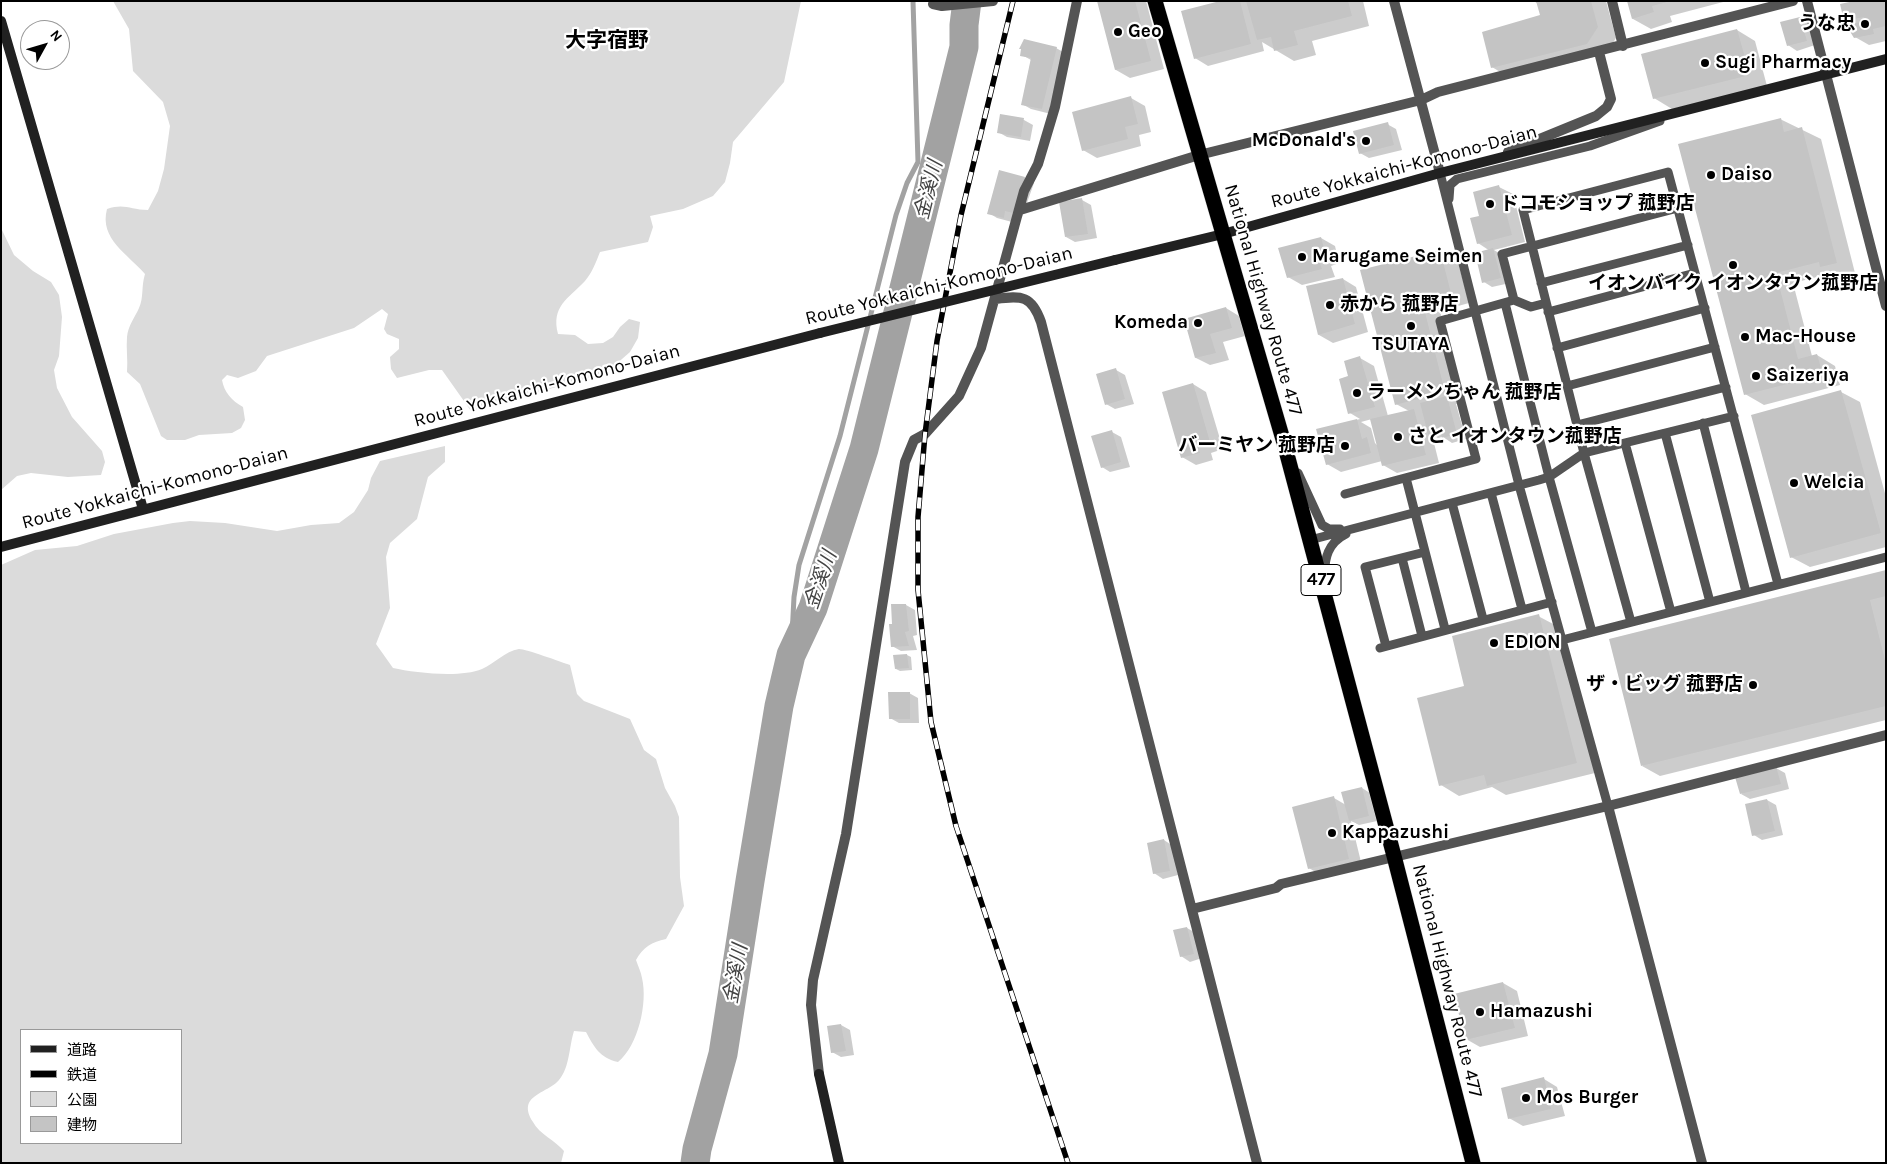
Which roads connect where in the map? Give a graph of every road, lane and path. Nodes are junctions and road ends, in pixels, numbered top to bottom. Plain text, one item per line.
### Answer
1 (993, 1) edge
2 (1077, 1) edge
3 (1154, 1) edge
4 (1394, 1) edge
5 (1612, 1) edge
6 (1793, 1) edge
7 (1807, 1) edge
8 (938, 4) edge
9 (1, 21) edge
10 (1623, 46) junction
11 (1599, 52) junction
12 (1886, 59) edge
13 (1826, 74) junction
14 (1422, 100) junction
15 (1695, 108) junction
16 (1199, 155) junction
17 (1484, 162) junction
18 (1440, 174) junction
19 (1449, 206) junction
20 (1678, 208) junction
21 (1020, 210) junction
22 (1223, 234) junction
23 (1688, 245) junction
24 (1532, 246) junction
25 (1695, 273) junction
26 (1541, 283) junction
27 (996, 299) junction
28 (1514, 300) junction
29 (1505, 303) junction
30 (1886, 306) edge
31 (1547, 308) junction
32 (1705, 308) junction
33 (1475, 311) junction
34 (1715, 347) junction
35 (1557, 348) junction
36 (1567, 386) junction
37 (1726, 387) junction
38 (1734, 416) junction
39 (1703, 423) junction
40 (1577, 425) junction
41 (1665, 433) junction
42 (1284, 443) junction
43 (1625, 443) junction
44 (1584, 453) junction
45 (1549, 477) junction
46 (1406, 478) junction
47 (1520, 485) junction
48 (1491, 493) junction
49 (1345, 494) dead end
50 (1452, 503) junction
51 (143, 509) junction
52 (1415, 512) junction
53 (1360, 528) junction
54 (1310, 540) junction
55 (1, 547) edge
56 (1425, 552) junction
57 (1886, 557) edge
58 (1402, 558) junction
59 (1778, 584) junction
60 (1746, 592) junction
61 (1552, 602) junction
62 (1710, 602) junction
63 (1328, 609) junction
64 (1522, 609) junction
65 (1671, 612) junction
66 (1483, 620) junction
67 (1631, 622) junction
68 (1445, 629) junction
69 (1592, 632) junction
70 (1422, 636) junction
71 (1562, 640) junction
72 (1886, 735) edge
73 (1608, 806) junction
74 (1394, 856) junction
75 (1192, 909) junction
76 (819, 1074) joint
77 (839, 1163) edge
78 (1257, 1163) edge
79 (1473, 1163) edge
80 (1702, 1163) edge

1 - 8 street
2 - 21 street
3 - 16 highway, National Highway Route 477 / 477
4 - 14 street
5 - 10 street
6 - 10 street
7 - 13 street
9 - 51 main road
10 - 11 street
11 - 14 street
11 - 17 street
12 - 13 main road, Route Yokkaichi-Komono-Daian
13 - 15 main road, Route Yokkaichi-Komono-Daian
13 - 30 street
14 - 16 street
14 - 18 street
15 - 17 main road, Route Yokkaichi-Komono-Daian
15 - 19 lane
16 - 21 street
16 - 22 highway, National Highway Route 477 / 477
17 - 18 main road, Route Yokkaichi-Komono-Daian
18 - 19 lane
18 - 22 main road, Route Yokkaichi-Komono-Daian
19 - 33 lane
20 - 23 lane
20 - 24 lane
20 - 24 lane
21 - 27 street
22 - 42 highway, National Highway Route 477 / 477
22 - 51 main road, Route Yokkaichi-Komono-Daian, bridge
23 - 25 lane
23 - 26 lane
24 - 26 lane
24 - 28 lane
25 - 31 lane
25 - 32 lane
26 - 31 lane
27 - 75 street
27 - 76 street
28 - 29 lane
28 - 31 lane
29 - 33 lane
29 - 45 lane
31 - 35 lane
32 - 34 lane
32 - 35 lane
33 - 46 lane
33 - 47 lane
34 - 36 lane
34 - 37 lane
35 - 36 lane
36 - 40 lane
37 - 38 lane
37 - 40 lane
38 - 39 lane
38 - 59 lane
39 - 41 lane
39 - 60 lane
40 - 44 lane
41 - 43 lane
41 - 62 lane
42 - 53 lane
42 - 54 highway, National Highway Route 477 / 477
43 - 44 lane
43 - 65 lane
44 - 45 lane
44 - 67 lane
45 - 47 lane
45 - 69 lane
46 - 49 lane
46 - 52 lane
47 - 48 lane
47 - 61 lane
48 - 50 lane
48 - 64 lane
50 - 52 lane
50 - 66 lane
51 - 55 main road, Route Yokkaichi-Komono-Daian
52 - 53 lane
52 - 56 lane
53 - 54 lane
53 - 63 lane
54 - 63 highway, National Highway Route 477 / 477
56 - 58 lane
56 - 68 lane
57 - 59 lane
58 - 70 lane
58 - 70 lane
59 - 60 lane
60 - 62 lane
61 - 64 lane
61 - 71 lane
62 - 65 lane
63 - 74 highway, National Highway Route 477 / 477
64 - 66 lane
65 - 67 lane
66 - 68 lane
67 - 69 lane
68 - 70 lane
69 - 71 lane
71 - 73 lane
72 - 73 street
73 - 74 street
73 - 80 street
74 - 75 street
74 - 79 highway, National Highway Route 477 / 477
75 - 78 street
76 - 77 main road

